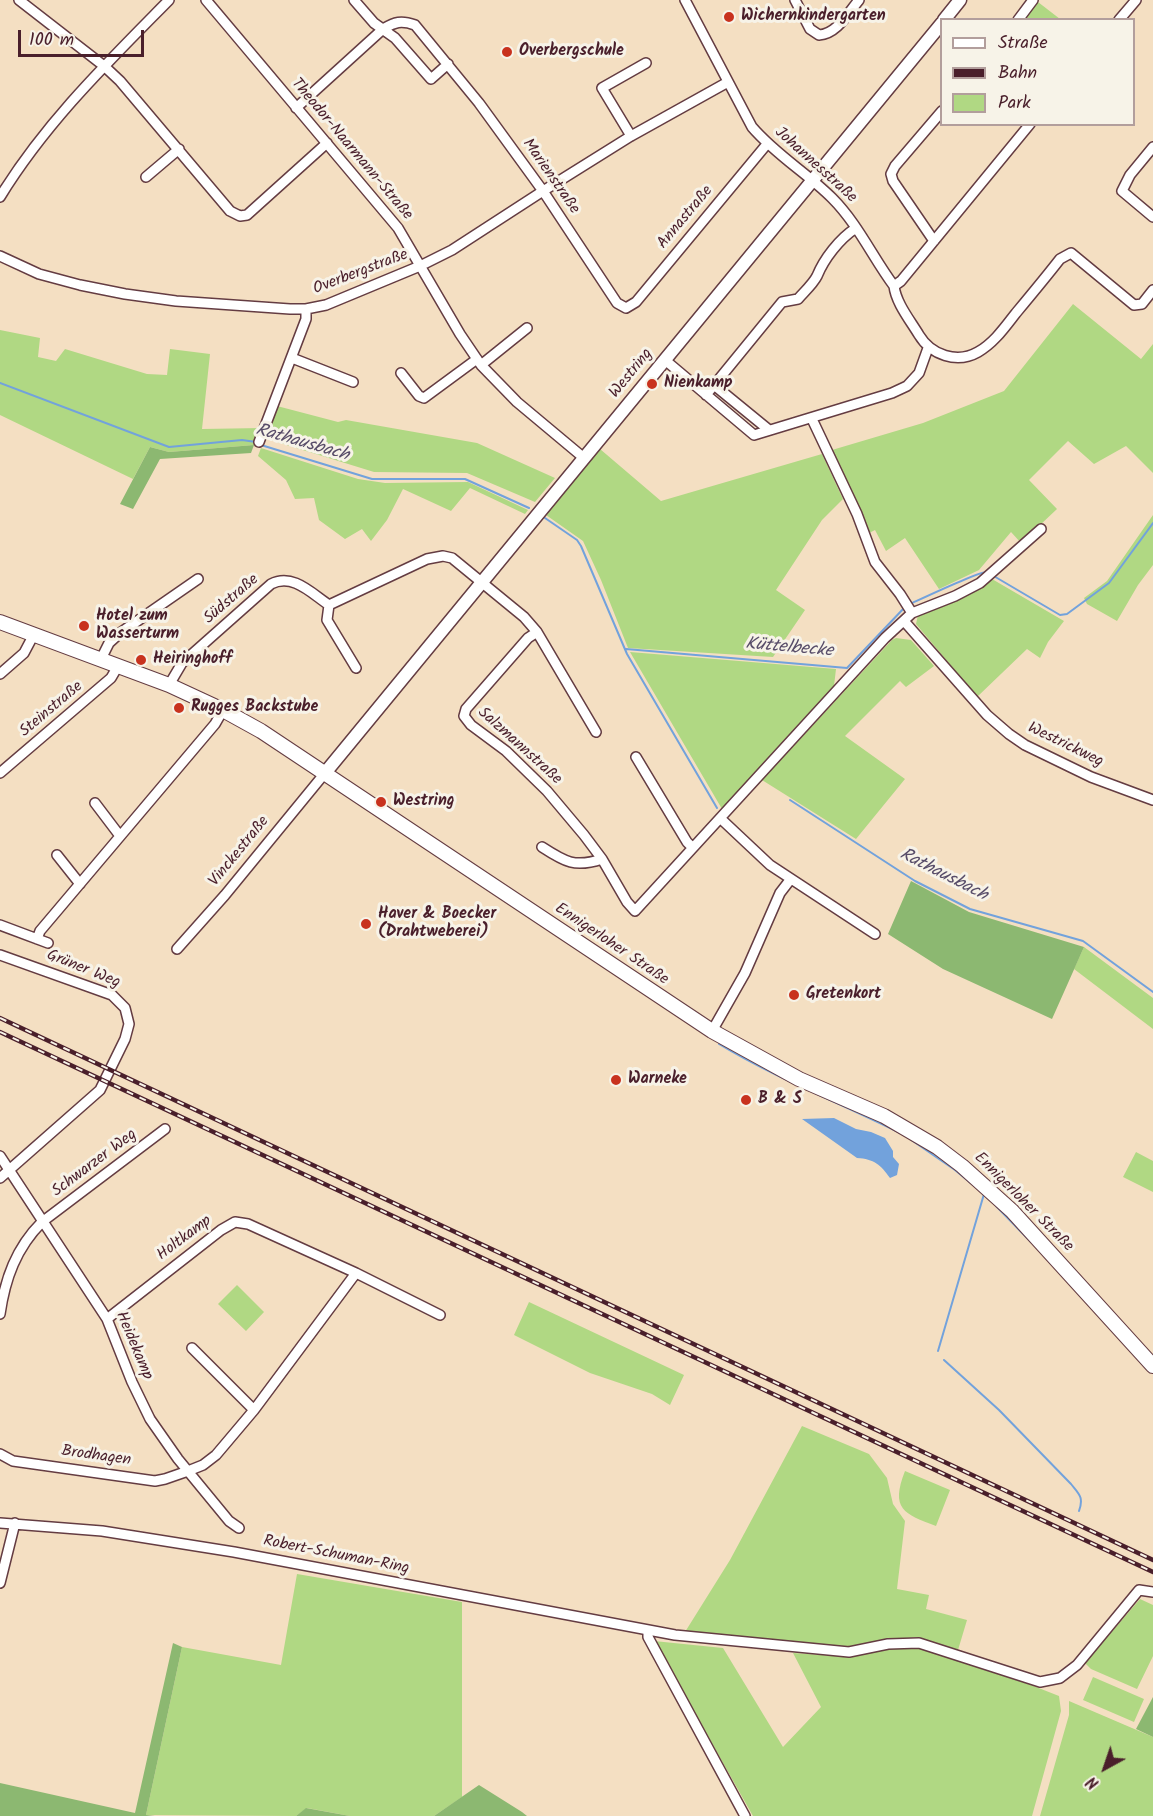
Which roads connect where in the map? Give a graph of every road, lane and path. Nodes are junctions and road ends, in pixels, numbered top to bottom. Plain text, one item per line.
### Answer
1 (19, 0) edge
2 (169, 0) edge
3 (207, 0) edge
4 (354, 0) edge
5 (685, 0) edge
6 (795, 0) edge
7 (859, 0) edge
8 (960, 0) edge
9 (1033, 0) edge
10 (1136, 0) edge
11 (945, 18) edge
12 (1020, 18) edge
13 (1121, 18) edge
14 (940, 25) edge
15 (382, 29) junction
16 (646, 63) dead end
17 (448, 64) junction
18 (104, 66) junction
19 (728, 82) junction
20 (296, 108) junction
21 (940, 113) edge
22 (1028, 126) edge
23 (631, 136) junction
24 (327, 143) junction
25 (767, 144) junction
26 (1153, 147) edge
27 (179, 149) junction
28 (146, 177) dead end
29 (812, 180) junction
30 (543, 191) junction
31 (0, 197) edge
32 (1153, 217) edge
33 (856, 228) junction
34 (934, 240) junction
35 (0, 256) edge
36 (420, 266) junction
37 (894, 286) junction
38 (1152, 293) edge
39 (626, 308) joint
40 (306, 309) junction
41 (527, 328) dead end
42 (928, 348) junction
43 (292, 358) junction
44 (665, 360) junction
45 (479, 362) junction
46 (401, 373) dead end
47 (353, 382) dead end
48 (714, 385) junction
49 (706, 395) junction
50 (812, 418) junction
51 (769, 430) junction
52 (259, 442) dead end
53 (584, 458) junction
54 (1041, 529) dead end
55 (198, 579) dead end
56 (481, 582) junction
57 (329, 604) junction
58 (912, 613) junction
59 (904, 621) junction
60 (0, 622) edge
61 (537, 632) junction
62 (33, 636) junction
63 (101, 659) junction
64 (118, 666) junction
65 (356, 668) dead end
66 (0, 674) edge
67 (169, 686) junction
68 (223, 710) junction
69 (596, 732) dead end
70 (636, 757) dead end
71 (0, 773) edge
72 (325, 773) junction
73 (1153, 800) edge
74 (95, 803) dead end
75 (720, 818) junction
76 (120, 836) junction
77 (542, 847) dead end
78 (692, 847) junction
79 (57, 855) dead end
80 (602, 859) junction
81 (790, 880) junction
82 (80, 884) junction
83 (0, 925) edge
84 (875, 934) dead end
85 (37, 939) junction
86 (48, 943) dead end
87 (177, 949) dead end
88 (0, 955) edge
89 (712, 1031) junction
90 (165, 1129) dead end
91 (0, 1156) edge
92 (9, 1168) junction
93 (0, 1179) edge
94 (42, 1222) junction
95 (356, 1273) junction
96 (0, 1314) edge
97 (440, 1315) dead end
98 (106, 1319) junction
99 (192, 1348) dead end
100 (1153, 1366) edge
101 (254, 1410) junction
102 (0, 1454) edge
103 (188, 1471) junction
104 (0, 1523) edge
105 (15, 1523) junction
106 (239, 1528) dead end
107 (0, 1583) edge
108 (1153, 1592) edge
109 (648, 1632) junction
110 (745, 1816) edge

1 - 18 street
2 - 18 street
3 - 20 street, Theodor-Naarmann-Straße
4 - 15 street
5 - 19 street, Johannesstraße
6 - 7 street
8 - 11 street, Westring
9 - 12 street
10 - 13 street
14 - 29 street, Westring
15 - 17 street, Marienstraße
15 - 17 street
15 - 20 street
16 - 23 street
17 - 30 street, Marienstraße
18 - 27 street
18 - 31 street
19 - 23 street, Overbergstraße
19 - 25 street, Johannesstraße
20 - 24 street, Theodor-Naarmann-Straße
21 - 34 street
22 - 34 street
23 - 30 street, Overbergstraße
24 - 27 street
24 - 36 street, Theodor-Naarmann-Straße
25 - 29 street, Johannesstraße
25 - 39 street, Annastraße
26 - 32 street
27 - 28 street
29 - 33 street, Johannesstraße
29 - 44 street, Westring
30 - 36 street, Overbergstraße
30 - 39 street, Marienstraße
33 - 37 street, Johannesstraße
33 - 48 street, Johannesstraße
34 - 37 street
35 - 40 street, Overbergstraße
36 - 40 street, Overbergstraße
36 - 45 street, Theodor-Naarmann-Straße
37 - 42 street, Johannesstraße
38 - 42 street
40 - 43 street
41 - 45 street
42 - 50 street
43 - 47 street
43 - 52 street
44 - 49 street
44 - 53 street, Westring
45 - 46 street
45 - 53 street, Theodor-Naarmann-Straße
48 - 49 street
48 - 51 street
49 - 51 street
50 - 51 street
50 - 58 street
53 - 56 street, Westring
54 - 58 street
55 - 63 street
56 - 57 street
56 - 61 street
56 - 72 street, Westring
57 - 65 street
57 - 67 street, Südstraße
58 - 59 street
59 - 73 street, Westrickweg
59 - 75 street
60 - 62 main road, Ennigerloher Straße
61 - 69 street
61 - 80 street, Salzmannstraße
62 - 63 main road, Ennigerloher Straße
62 - 66 street
63 - 64 main road, Ennigerloher Straße
64 - 67 main road, Ennigerloher Straße
64 - 71 street, Steinstraße
67 - 68 main road, Ennigerloher Straße
68 - 72 main road, Ennigerloher Straße
68 - 76 street
70 - 78 street
72 - 87 street, Vinckestraße
72 - 89 main road, Ennigerloher Straße
74 - 76 street
75 - 78 street
75 - 81 street
76 - 82 street
77 - 80 street
78 - 80 street, Salzmannstraße
79 - 82 street
81 - 84 street
81 - 89 street
82 - 85 street
83 - 85 street
85 - 86 street
88 - 92 street, Grüner Weg
89 - 100 main road, Ennigerloher Straße
90 - 94 street, Schwarzer Weg
91 - 92 street, Heidekamp
92 - 93 street
92 - 94 street, Heidekamp
94 - 96 street
94 - 98 street, Heidekamp
95 - 97 street, Holtkamp
95 - 98 street, Holtkamp
95 - 101 street
98 - 103 street, Heidekamp
99 - 101 street
101 - 103 street
102 - 103 street, Brodhagen
103 - 106 street, Heidekamp
104 - 105 street, Robert-Schuman-Ring
105 - 107 street
105 - 109 street, Robert-Schuman-Ring
108 - 109 street, Robert-Schuman-Ring
109 - 110 street

